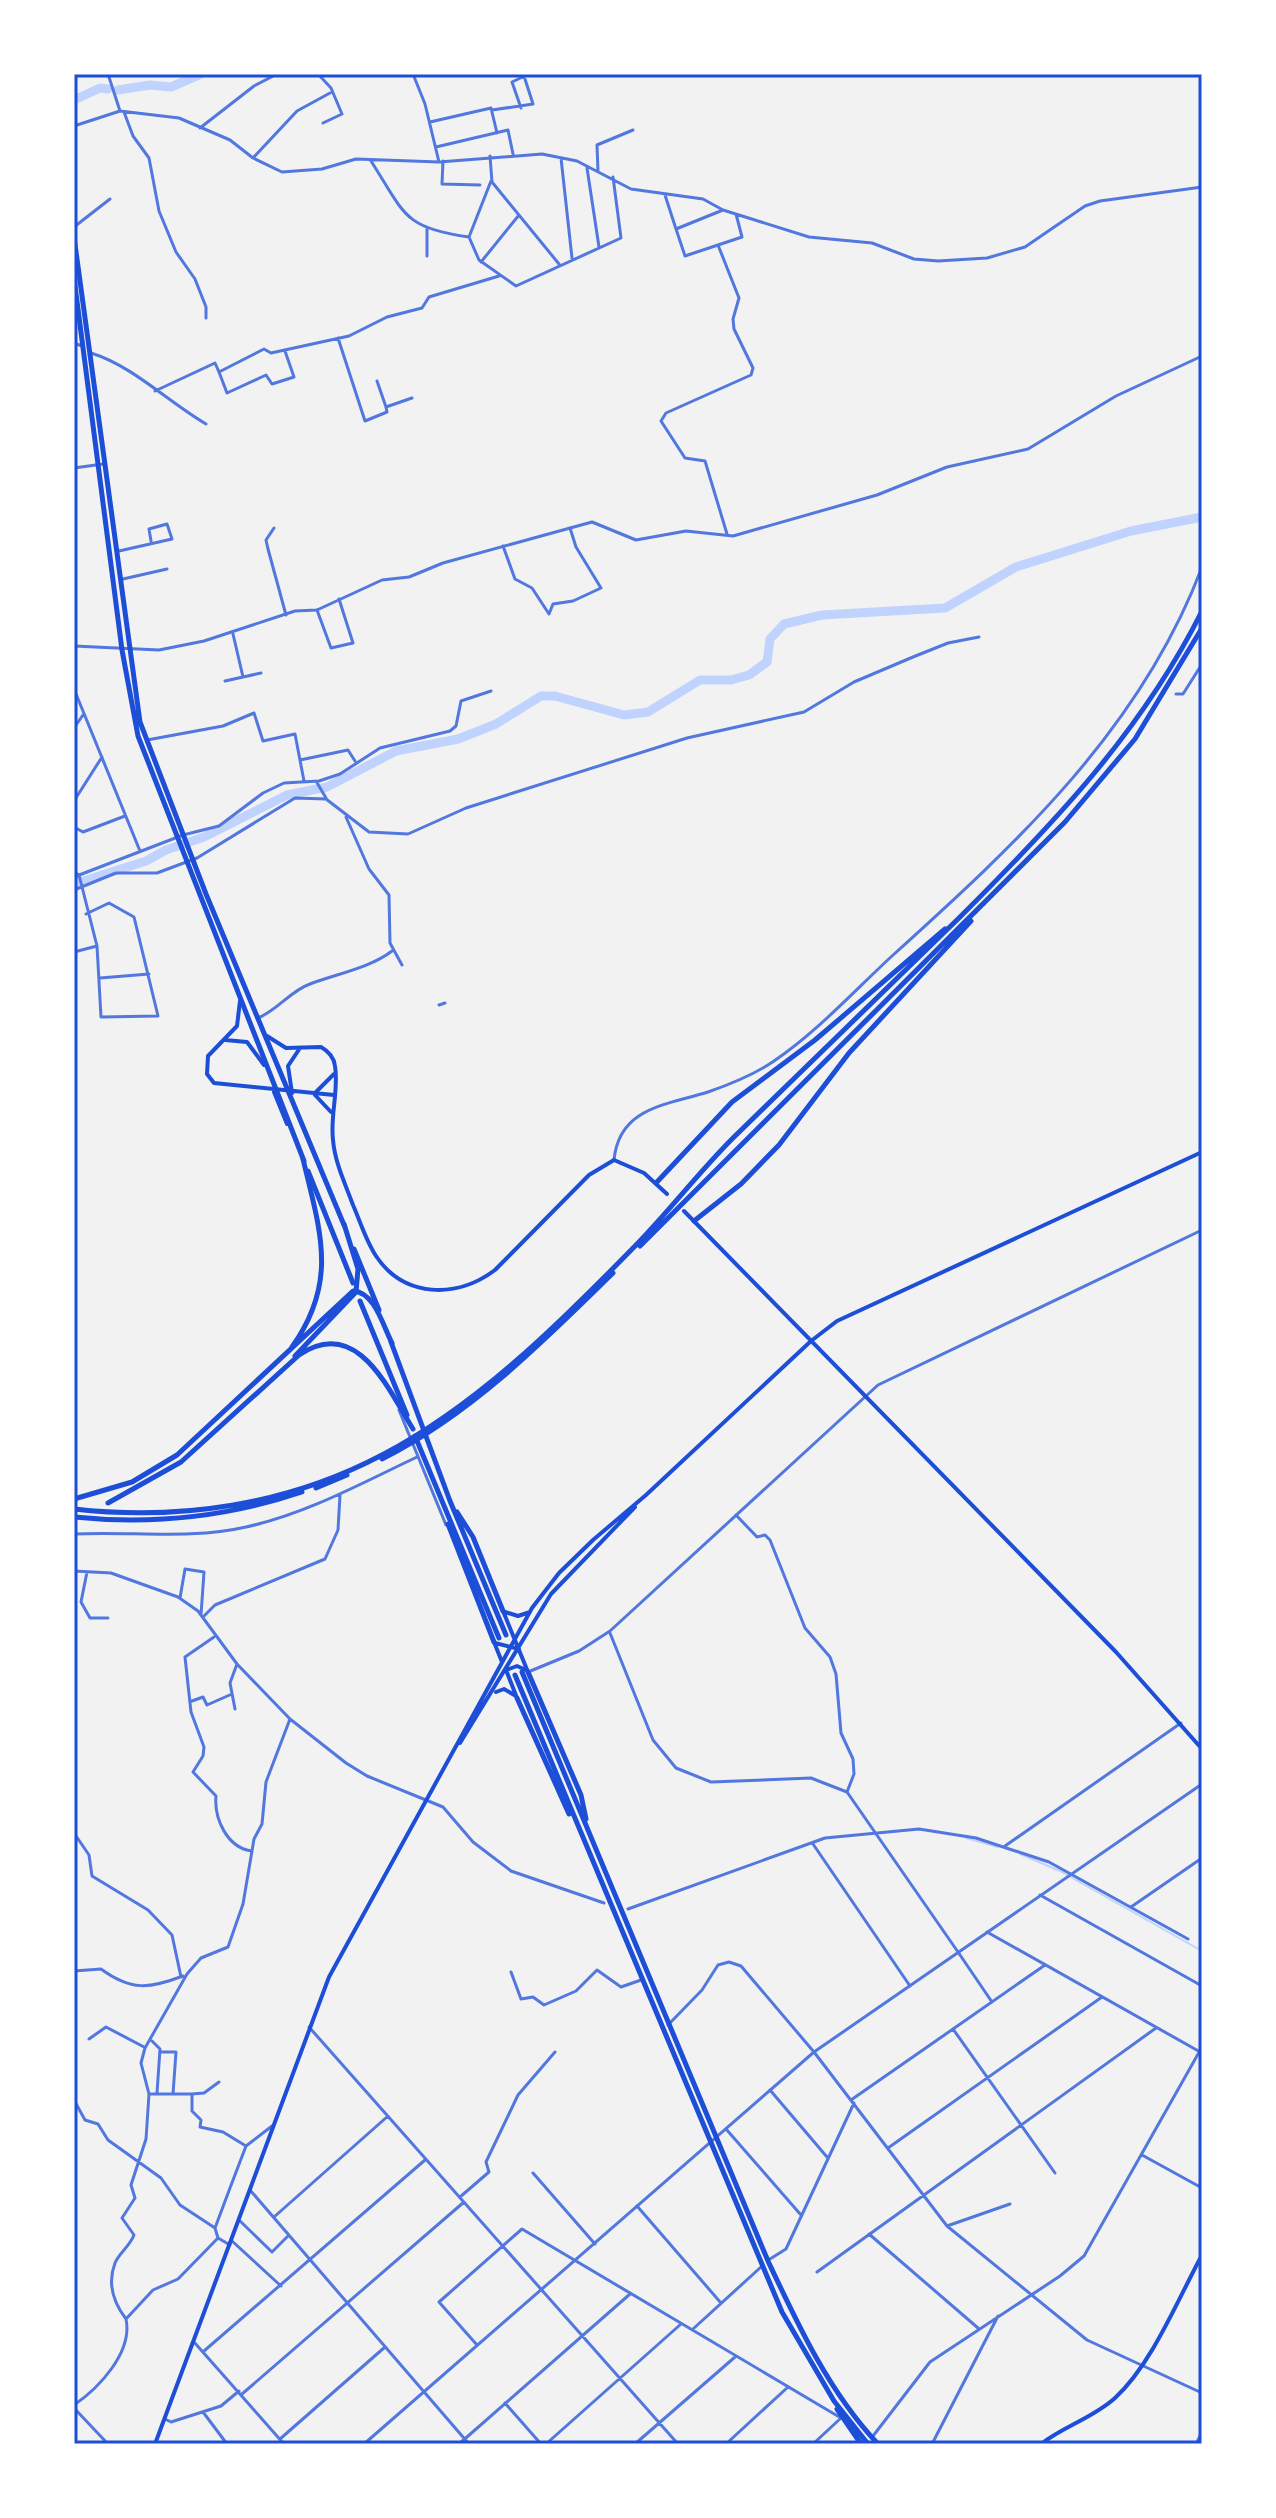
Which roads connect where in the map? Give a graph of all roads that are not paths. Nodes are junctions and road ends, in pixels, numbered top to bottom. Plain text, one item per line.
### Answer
1 (108, 74) edge
2 (277, 74) edge
3 (318, 74) edge
4 (413, 74) edge
5 (527, 75) edge
6 (330, 93) junction
7 (521, 108) junction
8 (492, 110) junction
9 (122, 112) junction
10 (430, 122) junction
11 (323, 123) dead end
12 (74, 126) edge
13 (200, 128) junction
14 (633, 130) dead end
15 (497, 133) junction
16 (436, 147) junction
17 (513, 154) junction
18 (490, 156) junction
19 (253, 158) junction
20 (561, 158) junction
21 (370, 160) junction
22 (441, 162) junction
23 (587, 166) junction
24 (598, 171) junction
25 (613, 177) junction
26 (491, 180) junction
27 (480, 185) dead end
28 (1202, 187) edge
29 (665, 195) junction
30 (110, 199) dead end
31 (723, 210) junction
32 (735, 214) junction
33 (519, 215) junction
34 (74, 227) edge
35 (427, 229) junction
36 (676, 229) junction
37 (74, 237) edge
38 (469, 237) junction
39 (718, 245) junction
40 (599, 247) junction
41 (427, 256) dead end
42 (572, 258) junction
43 (481, 262) junction
44 (559, 264) junction
45 (499, 276) junction
46 (74, 278) edge
47 (206, 318) dead end
48 (338, 338) junction
49 (74, 343) edge
50 (82, 346) junction
51 (285, 351) junction
52 (89, 352) junction
53 (1202, 356) edge
54 (219, 372) junction
55 (377, 381) dead end
56 (155, 391) junction
57 (412, 398) dead end
58 (386, 407) junction
59 (206, 424) dead end
60 (101, 465) junction
61 (74, 468) edge
62 (274, 528) dead end
63 (570, 528) junction
64 (727, 534) junction
65 (151, 541) junction
66 (503, 546) junction
67 (115, 552) junction
68 (1202, 567) edge
69 (167, 569) dead end
70 (119, 580) junction
71 (339, 599) junction
72 (317, 610) junction
73 (1202, 611) edge
74 (286, 615) junction
75 (1202, 628) edge
76 (233, 634) junction
77 (979, 637) dead end
78 (74, 646) edge
79 (125, 650) junction
80 (1202, 664) edge
81 (261, 673) dead end
82 (243, 677) junction
83 (225, 681) dead end
84 (74, 689) edge
85 (491, 691) dead end
86 (1176, 694) dead end
87 (84, 713) junction
88 (74, 728) edge
89 (145, 740) junction
90 (102, 757) junction
91 (300, 760) junction
92 (355, 761) junction
93 (304, 781) junction
94 (316, 782) junction
95 (326, 797) junction
96 (74, 801) edge
97 (125, 816) junction
98 (346, 816) junction
99 (74, 827) edge
100 (181, 838) junction
101 (140, 851) junction
102 (189, 858) junction
103 (76, 876) edge
104 (81, 886) junction
105 (74, 890) edge
106 (995, 893) junction
107 (86, 914) junction
108 (950, 927) junction
109 (97, 946) junction
110 (900, 949) junction
111 (392, 950) junction
112 (74, 952) edge
113 (906, 954) dead end
114 (402, 965) dead end
115 (231, 968) junction
116 (149, 974) junction
117 (99, 978) junction
118 (445, 1003) dead end
119 (439, 1005) dead end
120 (259, 1021) junction
121 (224, 1041) junction
122 (300, 1048) junction
123 (335, 1072) junction
124 (313, 1094) junction
125 (334, 1095) junction
126 (332, 1115) junction
127 (302, 1123) junction
128 (1202, 1152) edge
129 (303, 1159) junction
130 (614, 1160) junction
131 (656, 1183) junction
132 (667, 1194) dead end
133 (684, 1211) dead end
134 (694, 1221) junction
135 (344, 1224) junction
136 (1202, 1230) edge
137 (353, 1283) dead end
138 (356, 1291) junction
139 (360, 1301) dead end
140 (811, 1341) junction
141 (392, 1343) junction
142 (286, 1354) junction
143 (289, 1364) junction
144 (865, 1395) junction
145 (397, 1404) junction
146 (413, 1429) junction
147 (429, 1430) junction
148 (408, 1443) junction
149 (417, 1457) junction
150 (340, 1493) junction
151 (646, 1495) junction
152 (74, 1499) edge
153 (450, 1501) junction
154 (108, 1503) dead end
155 (442, 1503) junction
156 (74, 1509) edge
157 (736, 1515) junction
158 (74, 1517) edge
159 (74, 1534) edge
160 (451, 1536) junction
161 (74, 1571) edge
162 (87, 1572) junction
163 (180, 1599) junction
164 (81, 1602) junction
165 (74, 1605) edge
166 (503, 1611) junction
167 (531, 1611) junction
168 (202, 1616) junction
169 (108, 1618) dead end
170 (610, 1631) junction
171 (506, 1635) dead end
172 (214, 1637) junction
173 (515, 1639) junction
174 (496, 1640) junction
175 (509, 1649) junction
176 (519, 1649) junction
177 (512, 1660) junction
178 (502, 1662) junction
179 (237, 1664) junction
180 (506, 1670) junction
181 (522, 1673) junction
182 (232, 1694) junction
183 (492, 1696) junction
184 (517, 1698) junction
185 (192, 1701) junction
186 (235, 1709) dead end
187 (290, 1719) junction
188 (1181, 1723) junction
189 (1202, 1749) edge
190 (447, 1761) junction
191 (1202, 1784) edge
192 (847, 1792) junction
193 (426, 1800) junction
194 (74, 1833) edge
195 (877, 1833) junction
196 (581, 1836) junction
197 (812, 1842) junction
198 (1005, 1846) junction
199 (251, 1851) junction
200 (1202, 1858) edge
201 (1069, 1875) junction
202 (1040, 1895) junction
203 (604, 1903) dead end
204 (1131, 1907) junction
205 (628, 1909) dead end
206 (987, 1932) junction
207 (1188, 1939) dead end
208 (958, 1952) junction
209 (1045, 1965) junction
210 (74, 1971) edge
211 (511, 1972) dead end
212 (187, 1974) junction
213 (181, 1977) junction
214 (642, 1980) junction
215 (910, 1986) junction
216 (1202, 1986) edge
217 (1102, 1997) junction
218 (992, 2002) junction
219 (668, 2025) junction
220 (309, 2027) junction
221 (1156, 2028) junction
222 (953, 2029) junction
223 (89, 2039) dead end
224 (152, 2041) junction
225 (145, 2048) junction
226 (1201, 2051) edge
227 (160, 2052) junction
228 (555, 2052) dead end
229 (814, 2052) junction
230 (987, 2077) junction
231 (219, 2082) dead end
232 (770, 2090) junction
233 (157, 2093) junction
234 (149, 2094) junction
235 (173, 2094) junction
236 (192, 2094) junction
237 (74, 2100) edge
238 (852, 2102) junction
239 (388, 2116) junction
240 (272, 2126) junction
241 (1022, 2126) junction
242 (726, 2129) junction
243 (716, 2136) junction
244 (709, 2141) junction
245 (246, 2146) junction
246 (888, 2148) junction
247 (1142, 2155) junction
248 (827, 2157) junction
249 (426, 2159) junction
250 (138, 2160) junction
251 (533, 2173) dead end
252 (1055, 2173) dead end
253 (1202, 2188) edge
254 (250, 2190) junction
255 (923, 2196) junction
256 (460, 2197) junction
257 (464, 2202) junction
258 (1010, 2204) dead end
259 (637, 2206) junction
260 (801, 2215) junction
261 (274, 2217) junction
262 (239, 2220) junction
263 (947, 2226) junction
264 (215, 2228) junction
265 (868, 2234) junction
266 (289, 2235) junction
267 (218, 2238) junction
268 (231, 2243) junction
269 (595, 2244) junction
270 (503, 2245) junction
271 (1202, 2255) edge
272 (311, 2260) junction
273 (576, 2261) junction
274 (768, 2261) junction
275 (762, 2267) junction
276 (817, 2272) dead end
277 (281, 2286) junction
278 (542, 2289) junction
279 (630, 2294) junction
280 (1028, 2294) junction
281 (721, 2303) junction
282 (348, 2305) junction
283 (998, 2316) junction
284 (126, 2319) junction
285 (681, 2324) junction
286 (978, 2328) junction
287 (692, 2330) junction
288 (582, 2335) junction
289 (194, 2342) junction
290 (477, 2345) junction
291 (385, 2347) junction
292 (204, 2351) junction
293 (736, 2357) junction
294 (1142, 2364) junction
295 (620, 2379) junction
296 (788, 2387) junction
297 (424, 2392) junction
298 (240, 2393) junction
299 (1202, 2393) edge
300 (834, 2401) junction
301 (505, 2403) junction
302 (74, 2406) edge
303 (203, 2411) junction
304 (841, 2418) junction
305 (165, 2419) junction
306 (659, 2423) junction
307 (1202, 2432) edge
308 (280, 2439) junction
309 (465, 2439) junction
310 (870, 2441) edge
311 (934, 2443) edge
312 (108, 2444) edge
313 (155, 2444) edge
314 (227, 2444) edge
315 (284, 2444) edge
316 (364, 2444) edge
317 (459, 2444) edge
318 (469, 2444) edge
319 (544, 2444) edge
320 (635, 2444) edge
321 (678, 2444) edge
322 (726, 2444) edge
323 (813, 2444) edge
324 (861, 2444) edge
325 (878, 2444) edge
326 (1041, 2444) edge
327 (1196, 2444) edge

1 - 9 street
2 - 13 street
3 - 6 street
4 - 10 street
5 - 7 street
5 - 7 street
6 - 11 street
6 - 19 street
7 - 8 street
8 - 10 street
8 - 15 street
9 - 12 street
9 - 13 street
9 - 47 street
10 - 16 street
13 - 19 street
14 - 24 street
15 - 16 street
15 - 17 street
16 - 22 street
17 - 18 street
17 - 20 street
18 - 22 street
18 - 26 street
19 - 21 street
20 - 23 street
20 - 42 street
21 - 22 street
21 - 35 street
22 - 27 street
23 - 24 street
23 - 40 street
24 - 25 street
25 - 29 street
25 - 40 street
26 - 33 street
26 - 38 street
28 - 32 street
29 - 31 street
29 - 36 street
30 - 34 street
31 - 32 street
31 - 36 street
32 - 39 street
33 - 43 street
33 - 44 street
35 - 38 street
35 - 41 street
36 - 39 street
37 - 52 highway
38 - 43 street
39 - 64 street
40 - 42 street
42 - 44 street
43 - 45 street
44 - 45 street
45 - 48 street
46 - 50 highway
48 - 51 street
48 - 58 street
49 - 50 street
50 - 60 highway
51 - 54 street
51 - 54 street
52 - 56 street
52 - 60 highway
53 - 64 street
54 - 56 street
55 - 58 street
56 - 59 street
57 - 58 street
60 - 61 street
60 - 67 highway
60 - 79 highway
62 - 74 street
63 - 64 street
63 - 66 street
63 - 66 street
65 - 65 street
65 - 67 street
66 - 71 street
67 - 70 highway
68 - 110 street
69 - 70 street
70 - 79 highway
71 - 72 street
71 - 72 street
72 - 74 street
73 - 108 highway
74 - 76 street
75 - 106 highway
76 - 79 street
76 - 82 street
77 - 98 street
78 - 79 street
79 - 89 highway
79 - 100 highway
80 - 86 street
81 - 82 street
82 - 83 street
84 - 87 street
85 - 92 street
87 - 88 street
87 - 90 street
89 - 91 street
89 - 100 highway
90 - 96 street
90 - 97 street
91 - 92 street
91 - 93 street
92 - 94 street
93 - 94 street
93 - 100 street
94 - 95 street
95 - 98 street
95 - 102 street
97 - 99 street
97 - 101 street
98 - 111 street
100 - 101 street
100 - 102 highway
101 - 103 street
102 - 104 street
102 - 115 highway
102 - 120 highway
103 - 104 street
104 - 105 street
104 - 107 street
106 - 134 highway
106 - 147 highway
107 - 109 street
107 - 116 street
108 - 131 highway
108 - 147 highway
109 - 112 street
109 - 117 street
110 - 113 street
110 - 130 street
111 - 114 street
111 - 120 street
115 - 121 main road
115 - 129 highway
116 - 117 street
116 - 117 street
118 - 119 street
120 - 122 main road
120 - 127 highway
121 - 124 main road
121 - 129 main road
122 - 123 main road
122 - 127 main road
123 - 124 main road
123 - 125 main road
124 - 125 main road
124 - 126 main road
125 - 126 main road
126 - 130 main road
127 - 135 highway
128 - 140 main road
129 - 137 highway
129 - 142 highway
130 - 131 main road
131 - 132 main road
133 - 134 main road
134 - 140 main road
135 - 138 highway
135 - 141 highway
136 - 144 street
138 - 141 highway
138 - 142 highway
138 - 143 highway
139 - 146 highway
140 - 144 main road
140 - 151 main road
141 - 153 highway
142 - 152 highway
143 - 145 highway
143 - 154 highway
144 - 157 street
144 - 188 main road
145 - 146 highway
145 - 149 street
146 - 155 highway
147 - 148 highway
148 - 156 highway
148 - 158 highway
149 - 150 street
149 - 160 street
150 - 159 street
150 - 168 street
151 - 167 main road
151 - 176 main road
153 - 166 highway
153 - 171 highway
155 - 160 highway
155 - 174 highway
157 - 170 street
157 - 192 street
160 - 174 highway
161 - 162 street
162 - 163 street
162 - 164 street
163 - 168 street
163 - 168 street
164 - 165 street
164 - 169 street
166 - 167 main road
166 - 173 main road
167 - 173 main road
168 - 172 street
170 - 181 street
170 - 192 street
172 - 179 street
172 - 185 street
173 - 175 main road
173 - 176 main road
174 - 175 main road
174 - 178 main road
175 - 176 main road
175 - 178 main road
176 - 177 main road
176 - 181 main road
177 - 178 main road
177 - 180 main road
177 - 181 main road
178 - 180 main road
178 - 190 main road
179 - 182 street
179 - 187 street
180 - 181 main road
180 - 183 main road
180 - 184 main road
181 - 196 highway
181 - 219 highway
182 - 185 street
182 - 186 street
183 - 184 main road
183 - 190 main road
184 - 196 highway
185 - 199 street
187 - 193 street
187 - 199 street
188 - 189 main road
188 - 198 street
190 - 193 main road
191 - 201 street
192 - 195 street
193 - 203 street
193 - 220 main road
194 - 213 street
195 - 197 street
195 - 198 street
195 - 208 street
196 - 214 highway
197 - 205 street
197 - 215 street
198 - 201 street
199 - 212 street
200 - 204 street
201 - 202 street
201 - 204 street
202 - 206 street
202 - 216 street
204 - 207 street
206 - 208 street
206 - 209 street
208 - 215 street
208 - 218 street
209 - 217 street
209 - 218 street
210 - 213 street
211 - 214 street
212 - 213 street
212 - 224 street
214 - 244 highway
215 - 229 street
217 - 221 street
217 - 230 street
218 - 222 street
219 - 229 street
219 - 243 highway
220 - 239 street
220 - 240 main road
221 - 226 street
221 - 241 street
222 - 230 street
222 - 238 street
223 - 225 street
224 - 225 street
224 - 227 street
225 - 234 street
226 - 247 street
227 - 233 street
227 - 235 street
228 - 256 street
229 - 232 street
229 - 238 street
230 - 241 street
230 - 246 street
231 - 236 street
232 - 242 street
232 - 248 street
233 - 234 street
233 - 235 street
234 - 250 street
235 - 236 street
236 - 245 street
237 - 250 street
238 - 246 street
238 - 248 street
239 - 249 street
239 - 261 street
240 - 245 street
240 - 254 main road
241 - 252 street
241 - 255 street
242 - 243 street
242 - 260 street
243 - 244 street
243 - 274 highway
244 - 259 street
244 - 275 highway
245 - 264 street
246 - 255 street
247 - 253 street
247 - 280 street
248 - 260 street
249 - 256 street
249 - 272 street
250 - 264 street
250 - 284 street
251 - 269 street
254 - 261 street
254 - 262 main road
255 - 263 street
255 - 265 street
256 - 257 street
257 - 270 street
257 - 282 street
258 - 263 street
259 - 269 street
259 - 281 street
260 - 274 street
261 - 266 street
262 - 266 street
262 - 268 main road
263 - 280 street
264 - 267 street
265 - 276 street
265 - 286 street
266 - 272 street
267 - 268 street
267 - 284 street
268 - 277 street
268 - 289 main road
269 - 273 street
270 - 273 street
270 - 278 street
270 - 290 street
271 - 294 main road
272 - 277 street
272 - 282 street
273 - 278 street
273 - 279 street
274 - 275 street
274 - 310 highway
275 - 281 street
275 - 300 highway
277 - 292 street
278 - 288 street
278 - 290 street
279 - 285 street
279 - 288 street
280 - 283 street
280 - 294 street
281 - 287 street
282 - 291 street
282 - 298 street
283 - 286 street
283 - 311 street
284 - 302 street
285 - 287 street
285 - 295 street
286 - 310 street
287 - 293 street
288 - 295 street
288 - 301 street
289 - 292 street
289 - 305 main road
290 - 297 street
291 - 297 street
291 - 308 street
292 - 298 street
293 - 296 street
293 - 306 street
294 - 299 street
294 - 326 main road
295 - 306 street
295 - 319 street
296 - 304 street
296 - 322 street
297 - 309 street
297 - 316 street
298 - 303 street
298 - 308 street
300 - 304 highway
300 - 310 highway
301 - 309 street
301 - 319 street
302 - 312 street
303 - 305 street
303 - 314 street
304 - 323 street
304 - 324 highway
305 - 313 main road
306 - 320 street
306 - 321 street
307 - 327 street
308 - 315 street
309 - 317 street
309 - 318 street
310 - 325 highway

